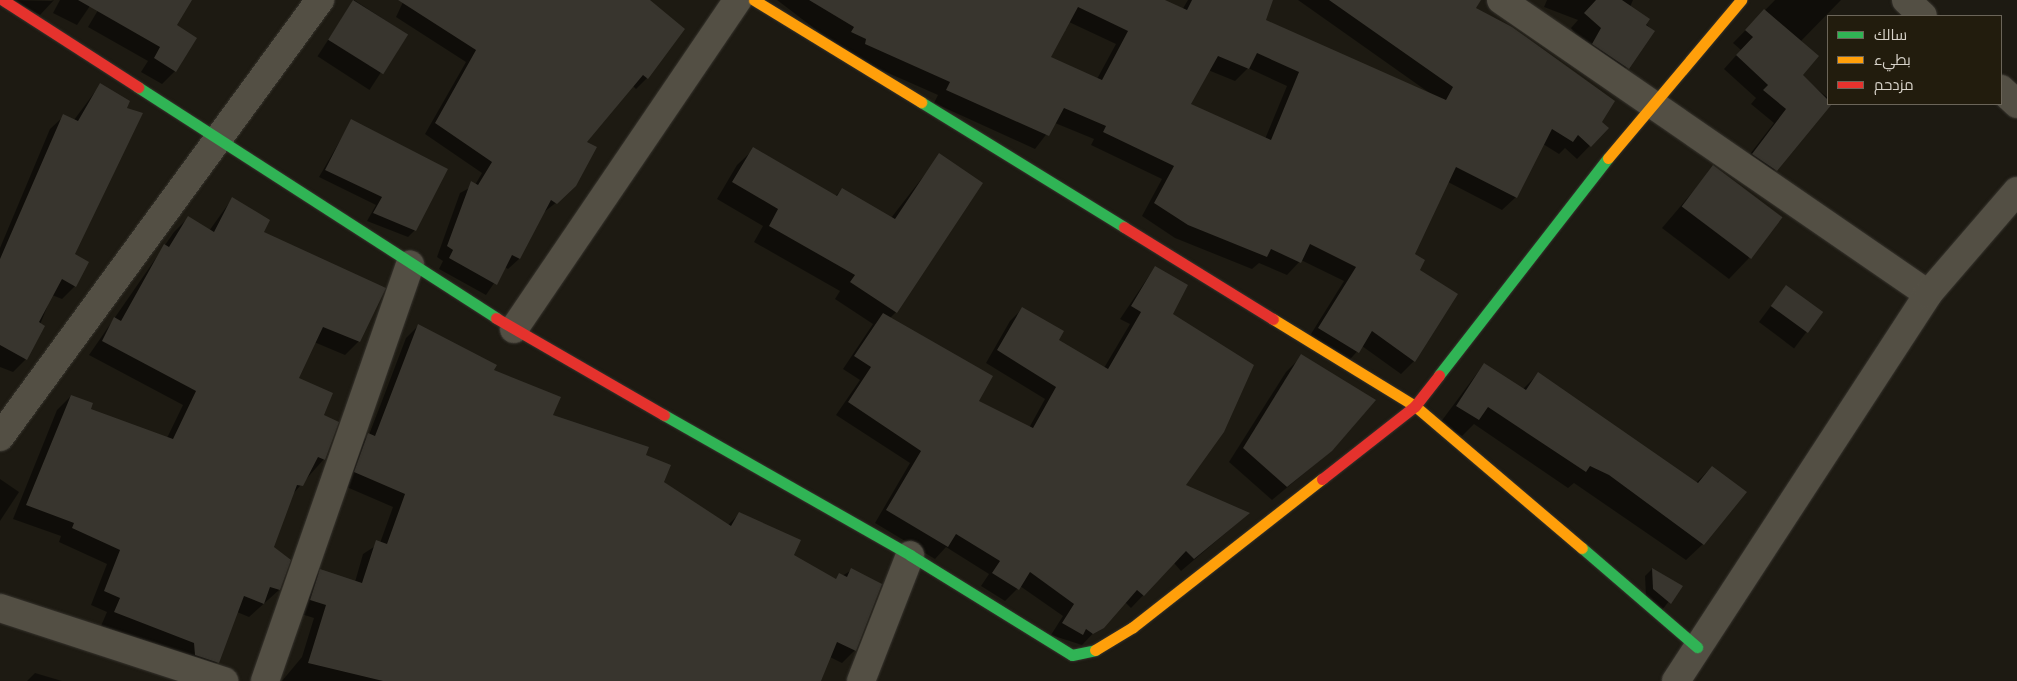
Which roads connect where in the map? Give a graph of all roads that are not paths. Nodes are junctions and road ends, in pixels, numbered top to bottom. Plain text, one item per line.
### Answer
1 (3, 0) edge
2 (320, 0) edge
3 (738, 0) edge
4 (754, 0) edge
5 (1501, 0) edge
6 (1741, 0) edge
7 (1906, 0) edge
8 (1922, 15) edge
9 (2002, 90) edge
10 (1652, 101) junction
11 (2017, 104) edge
12 (220, 136) junction
13 (2017, 191) edge
14 (410, 264) junction
15 (1928, 294) junction
16 (514, 330) junction
17 (1415, 406) junction
18 (0, 437) edge
19 (910, 555) junction
20 (0, 608) edge
21 (1696, 647) junction
22 (224, 681) edge
23 (265, 681) edge
24 (861, 681) edge
25 (1676, 681) edge

1 - 12 street
2 - 12 street
3 - 16 street
4 - 17 street
5 - 10 street
6 - 10 street
7 - 8 street
9 - 11 street
10 - 15 street
10 - 17 street
12 - 14 street
12 - 18 street
13 - 15 street
14 - 16 street
14 - 23 street
15 - 21 street
16 - 19 street
17 - 19 street
17 - 21 street
19 - 24 street
20 - 22 street
21 - 25 street

